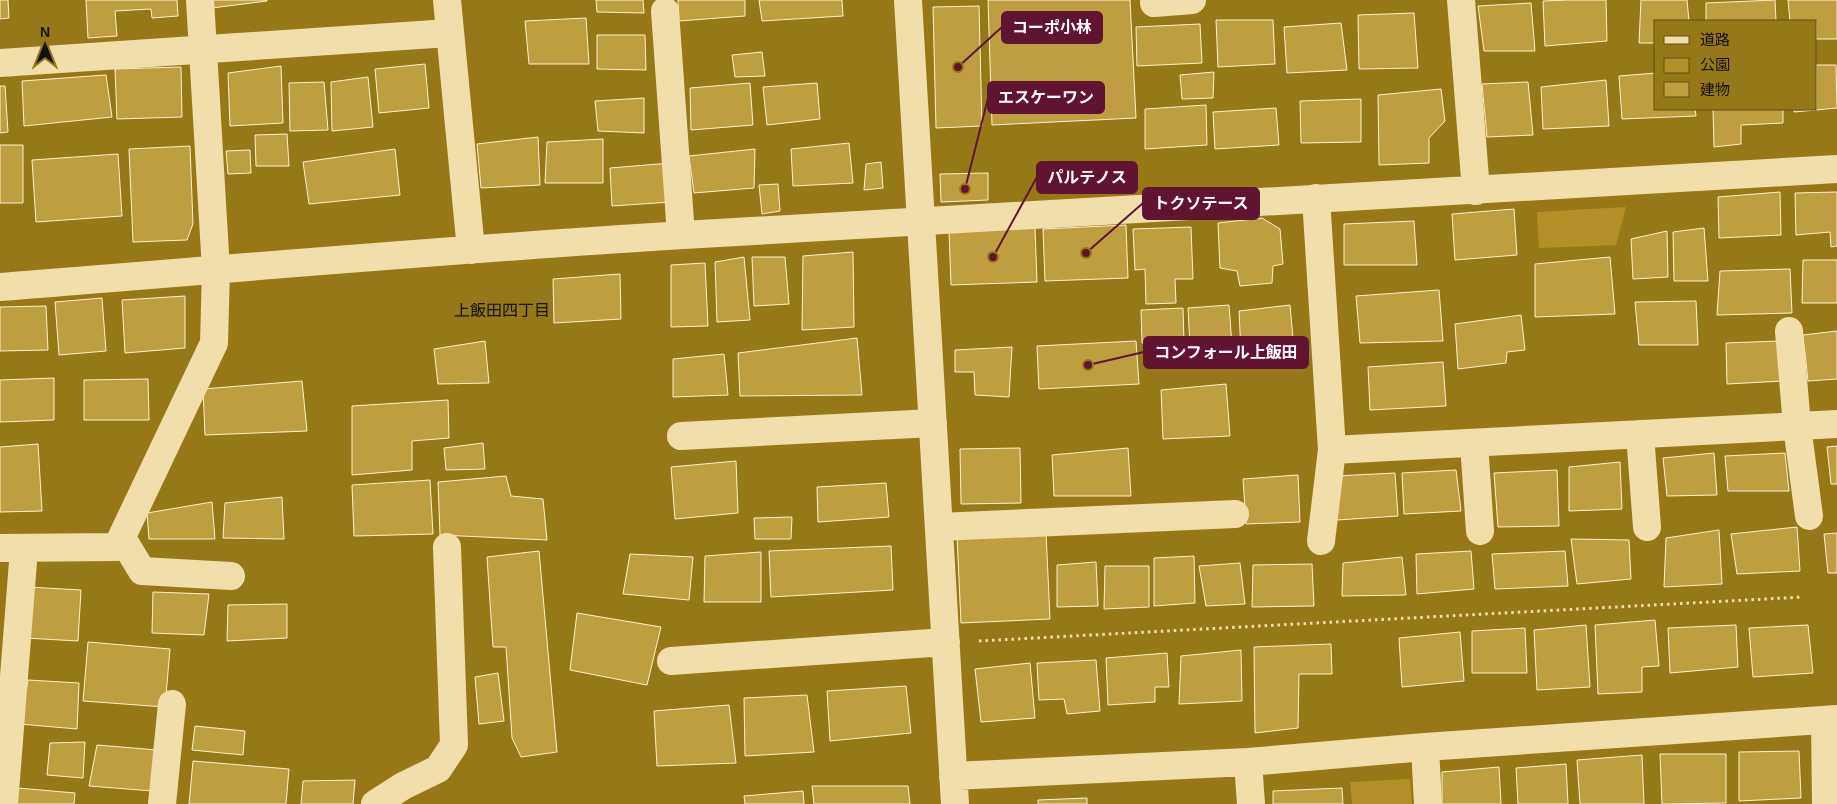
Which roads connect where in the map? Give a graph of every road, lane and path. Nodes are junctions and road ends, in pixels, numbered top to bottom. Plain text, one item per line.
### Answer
1 (200, 0) edge
2 (446, 0) edge
3 (908, 0) edge
4 (1192, 0) edge
5 (1462, 0) edge
6 (1154, 2) dead end
7 (665, 11) dead end
8 (449, 34) junction
9 (203, 51) junction
10 (0, 63) edge
11 (1837, 169) edge
12 (1476, 191) junction
13 (1316, 198) junction
14 (922, 222) junction
15 (681, 235) junction
16 (471, 250) junction
17 (216, 270) junction
18 (0, 288) edge
19 (1789, 331) dead end
20 (933, 423) junction
21 (1837, 424) edge
22 (1797, 426) junction
23 (1640, 434) junction
24 (681, 436) dead end
25 (1474, 442) junction
26 (1332, 450) junction
27 (1235, 514) dead end
28 (1809, 516) dead end
29 (939, 527) junction
30 (1647, 527) dead end
31 (1480, 531) dead end
32 (122, 538) junction
33 (1321, 541) dead end
34 (447, 547) dead end
35 (12, 548) edge
36 (231, 576) dead end
37 (1803, 597) dead end
38 (946, 642) junction
39 (671, 661) dead end
40 (172, 704) dead end
41 (1831, 720) edge
42 (1425, 747) junction
43 (1248, 762) junction
44 (953, 776) junction
45 (4, 804) edge
46 (162, 804) edge
47 (375, 804) edge
48 (956, 804) edge
49 (1251, 804) edge
50 (1428, 804) edge
51 (1826, 804) edge

1 - 9 street
2 - 8 street
3 - 14 street
4 - 6 street
5 - 12 street
7 - 15 street
8 - 9 street
8 - 16 street
9 - 10 street
9 - 17 street
11 - 12 street
12 - 13 street
13 - 14 street
13 - 26 street
14 - 15 street
14 - 20 street
15 - 16 street
16 - 17 street
17 - 18 street
17 - 32 street
19 - 22 street
20 - 24 street
20 - 29 street
21 - 22 street
22 - 23 street
22 - 28 street
23 - 25 street
23 - 30 street
25 - 26 street
25 - 31 street
26 - 33 street
27 - 29 street
29 - 38 street
32 - 35 street
32 - 36 street
34 - 47 street
35 - 45 street
37 - 38 path
38 - 39 street
38 - 44 street
40 - 46 street
41 - 42 street
41 - 51 street
42 - 43 street
42 - 50 street
43 - 44 street
43 - 49 street
44 - 48 street

